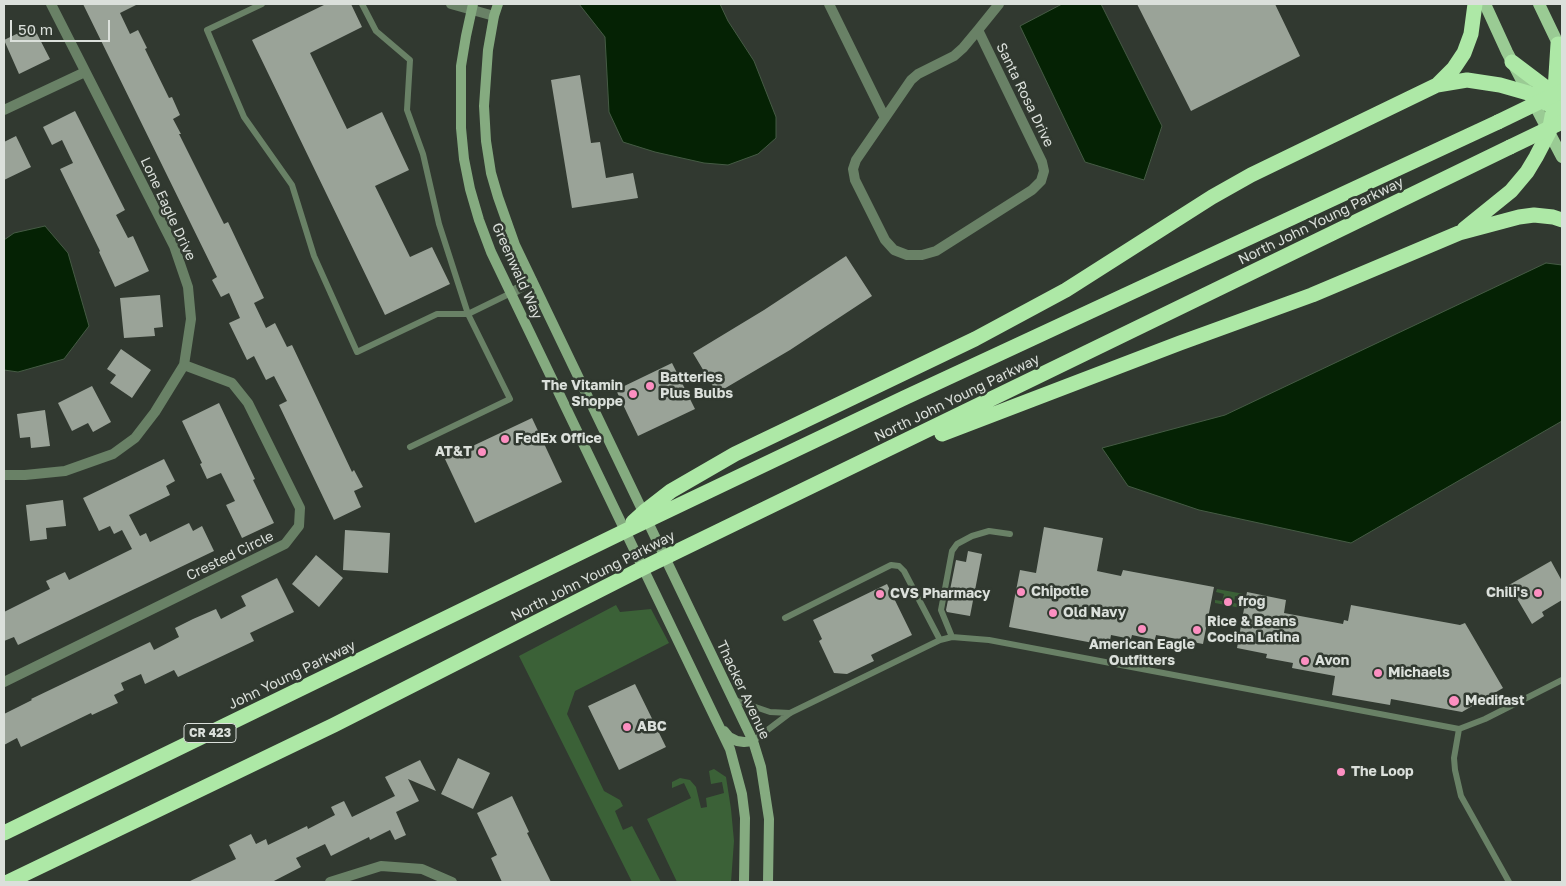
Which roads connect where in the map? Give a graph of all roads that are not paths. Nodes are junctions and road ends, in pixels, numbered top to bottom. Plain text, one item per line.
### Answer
1 (51, 4) edge
2 (262, 4) edge
3 (362, 4) edge
4 (452, 4) edge
5 (498, 4) edge
6 (829, 4) edge
7 (1000, 4) edge
8 (1475, 4) edge
9 (1486, 4) edge
10 (1539, 4) edge
11 (472, 6) edge
12 (494, 16) junction
13 (978, 30) junction
14 (1560, 48) edge
15 (1512, 62) junction
16 (85, 72) junction
17 (1437, 85) junction
18 (1528, 92) junction
19 (1559, 101) edge
20 (4, 110) edge
21 (885, 118) junction
22 (1562, 122) edge
23 (1549, 132) junction
24 (1562, 157) edge
25 (1562, 220) edge
26 (1459, 233) junction
27 (532, 281) junction
28 (511, 293) junction
29 (468, 314) junction
30 (184, 365) junction
31 (410, 447) dead end
32 (4, 475) edge
33 (800, 493) junction
34 (646, 516) junction
35 (625, 531) junction
36 (1010, 534) dead end
37 (666, 557) junction
38 (644, 568) junction
39 (460, 611) joint
40 (785, 618) dead end
41 (952, 636) junction
42 (940, 640) junction
43 (1562, 680) edge
44 (4, 682) edge
45 (735, 700) junction
46 (790, 713) junction
47 (720, 726) junction
48 (1459, 728) junction
49 (753, 741) junction
50 (4, 833) edge
51 (8, 882) edge
52 (330, 882) edge
53 (452, 882) edge
54 (744, 882) edge
55 (768, 882) edge
56 (1510, 882) edge

1 - 16 street, Lone Eagle Drive
2 - 29 lane
3 - 29 lane
4 - 11 street
5 - 12 street, Greenwald Way
6 - 21 street
7 - 13 street, Santa Rosa Drive
8 - 17 highway
9 - 15 main road
10 - 14 main road
11 - 12 street
11 - 28 street, Greenwald Way
12 - 27 street, Greenwald Way
13 - 21 street, Santa Rosa Drive
13 - 21 street, Santa Rosa Drive
14 - 19 highway
15 - 18 main road
15 - 19 highway
16 - 20 street
16 - 30 street, Lone Eagle Drive
17 - 18 highway
17 - 34 highway
18 - 19 highway
18 - 23 main road
19 - 23 highway
19 - 34 highway, North John Young Parkway, bridge
22 - 33 highway, North John Young Parkway, bridge
23 - 24 main road
23 - 26 highway
25 - 26 highway
26 - 33 highway
27 - 28 street
27 - 34 street, Greenwald Way
28 - 29 lane
28 - 35 street, Greenwald Way
29 - 31 lane
30 - 32 street, Lone Eagle Drive
30 - 44 street, Crested Circle
33 - 37 highway, North John Young Parkway
34 - 35 highway, North John Young Parkway
34 - 37 street, Thacker Avenue
35 - 38 street
35 - 39 highway, North John Young Parkway
36 - 41 lane
37 - 38 highway, North John Young Parkway
37 - 45 street, Thacker Avenue
38 - 47 street
38 - 51 highway, North John Young Parkway
39 - 50 highway, John Young Parkway / CR 423
40 - 42 lane
41 - 42 lane
41 - 48 lane
42 - 46 lane
43 - 48 lane
45 - 46 lane
45 - 49 street, Thacker Avenue
46 - 49 lane
47 - 49 street
47 - 54 street
48 - 56 lane
49 - 55 street, Thacker Avenue
52 - 53 street

